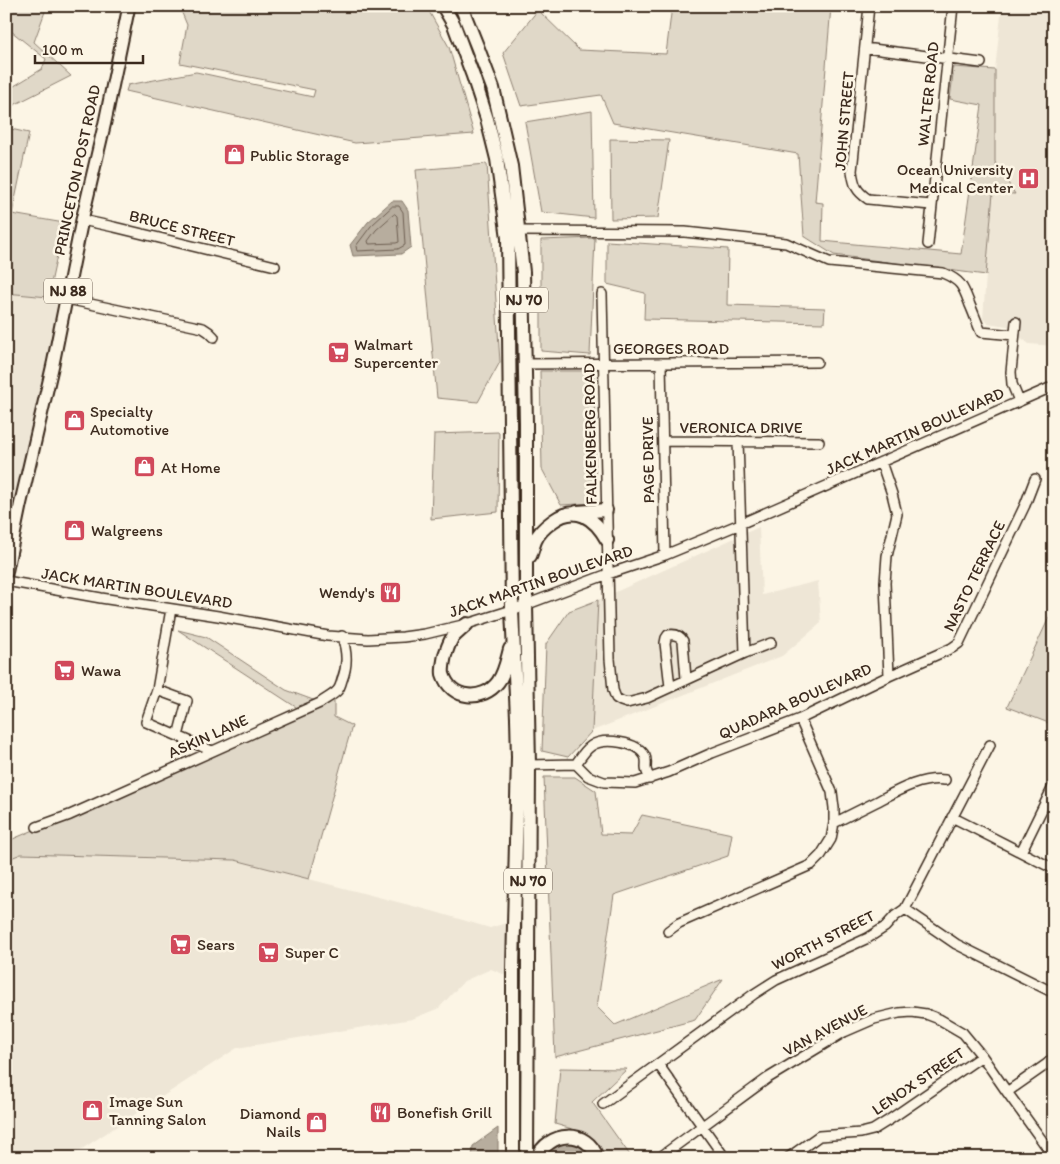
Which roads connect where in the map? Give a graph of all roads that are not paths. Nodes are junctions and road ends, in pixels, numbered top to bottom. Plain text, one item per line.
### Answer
1 (129, 6) edge
2 (443, 6) edge
3 (461, 6) edge
4 (869, 6) edge
5 (953, 6) edge
6 (865, 48) junction
7 (947, 58) junction
8 (981, 62) dead end
9 (931, 205) junction
10 (82, 220) junction
11 (519, 230) junction
12 (928, 244) dead end
13 (275, 266) dead end
14 (602, 294) dead end
15 (67, 299) junction
16 (1016, 322) dead end
17 (1014, 335) junction
18 (214, 337) dead end
19 (817, 362) dead end
20 (661, 363) junction
21 (524, 364) junction
22 (604, 364) junction
23 (1054, 386) edge
24 (1019, 401) junction
25 (663, 441) junction
26 (738, 442) junction
27 (819, 442) dead end
28 (881, 462) junction
29 (1035, 479) dead end
30 (606, 510) junction
31 (572, 512) junction
32 (740, 524) junction
33 (607, 540) junction
34 (665, 556) junction
35 (526, 571) junction
36 (6, 574) edge
37 (608, 574) junction
38 (6, 581) edge
39 (526, 604) junction
40 (171, 610) junction
41 (512, 610) junction
42 (467, 624) junction
43 (342, 636) junction
44 (513, 637) junction
45 (771, 643) dead end
46 (744, 653) junction
47 (889, 676) junction
48 (686, 680) junction
49 (670, 687) junction
50 (157, 690) junction
51 (800, 719) junction
52 (178, 736) junction
53 (990, 745) dead end
54 (212, 751) junction
55 (576, 764) junction
56 (529, 765) junction
57 (650, 779) junction
58 (945, 780) dead end
59 (1054, 785) edge
60 (952, 817) junction
61 (834, 823) junction
62 (37, 827) dead end
63 (1021, 852) junction
64 (1054, 869) edge
65 (905, 910) junction
66 (668, 931) dead end
67 (1054, 993) edge
68 (982, 1056) junction
69 (1054, 1057) edge
70 (658, 1064) junction
71 (1007, 1092) junction
72 (602, 1104) dead end
73 (702, 1126) junction
74 (1054, 1157) edge
75 (513, 1158) edge
76 (527, 1158) edge
77 (537, 1158) edge
78 (597, 1158) edge
79 (659, 1158) edge
80 (725, 1158) edge
81 (788, 1158) edge

1 - 10 main road, PRINCETON POST ROAD / NJ 88
2 - 41 highway, NJ 70
3 - 11 highway, NJ 70
4 - 6 street, JOHN STREET
5 - 7 street, WALTER ROAD
6 - 7 street
6 - 9 street, JOHN STREET
7 - 8 street
7 - 9 street, WALTER ROAD
9 - 12 street, WALTER ROAD
10 - 13 street, BRUCE STREET
10 - 15 main road, PRINCETON POST ROAD / NJ 88
11 - 17 street
11 - 21 highway, NJ 70
14 - 22 street, FALKENBERG ROAD
15 - 18 street
15 - 36 main road, PRINCETON POST ROAD / NJ 88
16 - 17 street
17 - 24 street
19 - 20 street, GEORGES ROAD
20 - 22 street, GEORGES ROAD
20 - 25 street, PAGE DRIVE
21 - 22 street, GEORGES ROAD
21 - 35 highway, NJ 70
22 - 30 street, FALKENBERG ROAD
23 - 24 street, JACK MARTIN BOULEVARD
24 - 28 street, JACK MARTIN BOULEVARD
25 - 26 street, VERONICA DRIVE
25 - 34 street, PAGE DRIVE
26 - 27 street, VERONICA DRIVE
26 - 32 street
28 - 32 street, JACK MARTIN BOULEVARD
28 - 47 street, QUADARA BOULEVARD
29 - 47 street, NASTO TERRACE
30 - 31 highway
30 - 33 street, FALKENBERG ROAD
31 - 33 highway
31 - 35 highway
32 - 34 street, JACK MARTIN BOULEVARD
32 - 46 street
33 - 37 street, FALKENBERG ROAD
34 - 37 street, JACK MARTIN BOULEVARD
35 - 39 highway, NJ 70
37 - 39 street, JACK MARTIN BOULEVARD
37 - 49 street, FALKENBERG ROAD
38 - 40 street, JACK MARTIN BOULEVARD
39 - 41 street, JACK MARTIN BOULEVARD
39 - 56 highway, NJ 70
40 - 43 street, JACK MARTIN BOULEVARD
40 - 50 street
41 - 42 street, JACK MARTIN BOULEVARD
41 - 44 highway, NJ 70
42 - 43 street, JACK MARTIN BOULEVARD
42 - 44 highway
43 - 54 street, ASKIN LANE
44 - 75 highway, NJ 70
45 - 46 street
46 - 48 street
47 - 51 street, QUADARA BOULEVARD
48 - 49 street
48 - 49 street
50 - 52 street
50 - 52 street
51 - 57 street, QUADARA BOULEVARD
51 - 61 street
52 - 54 street
53 - 60 street, WORTH STREET
54 - 62 street, ASKIN LANE
55 - 56 street
55 - 57 street, QUADARA BOULEVARD
55 - 57 street
56 - 76 highway, NJ 70
58 - 61 street
59 - 63 street
60 - 63 street
60 - 65 street, WORTH STREET
61 - 66 street
63 - 64 street
65 - 67 street
65 - 70 street, WORTH STREET
68 - 71 street, VAN AVENUE
68 - 73 street, VAN AVENUE
68 - 81 street, LENOX STREET
69 - 71 street
70 - 72 street, WORTH STREET
70 - 73 street
71 - 74 street, VAN AVENUE
73 - 79 street, VAN AVENUE
73 - 80 street
77 - 78 highway

